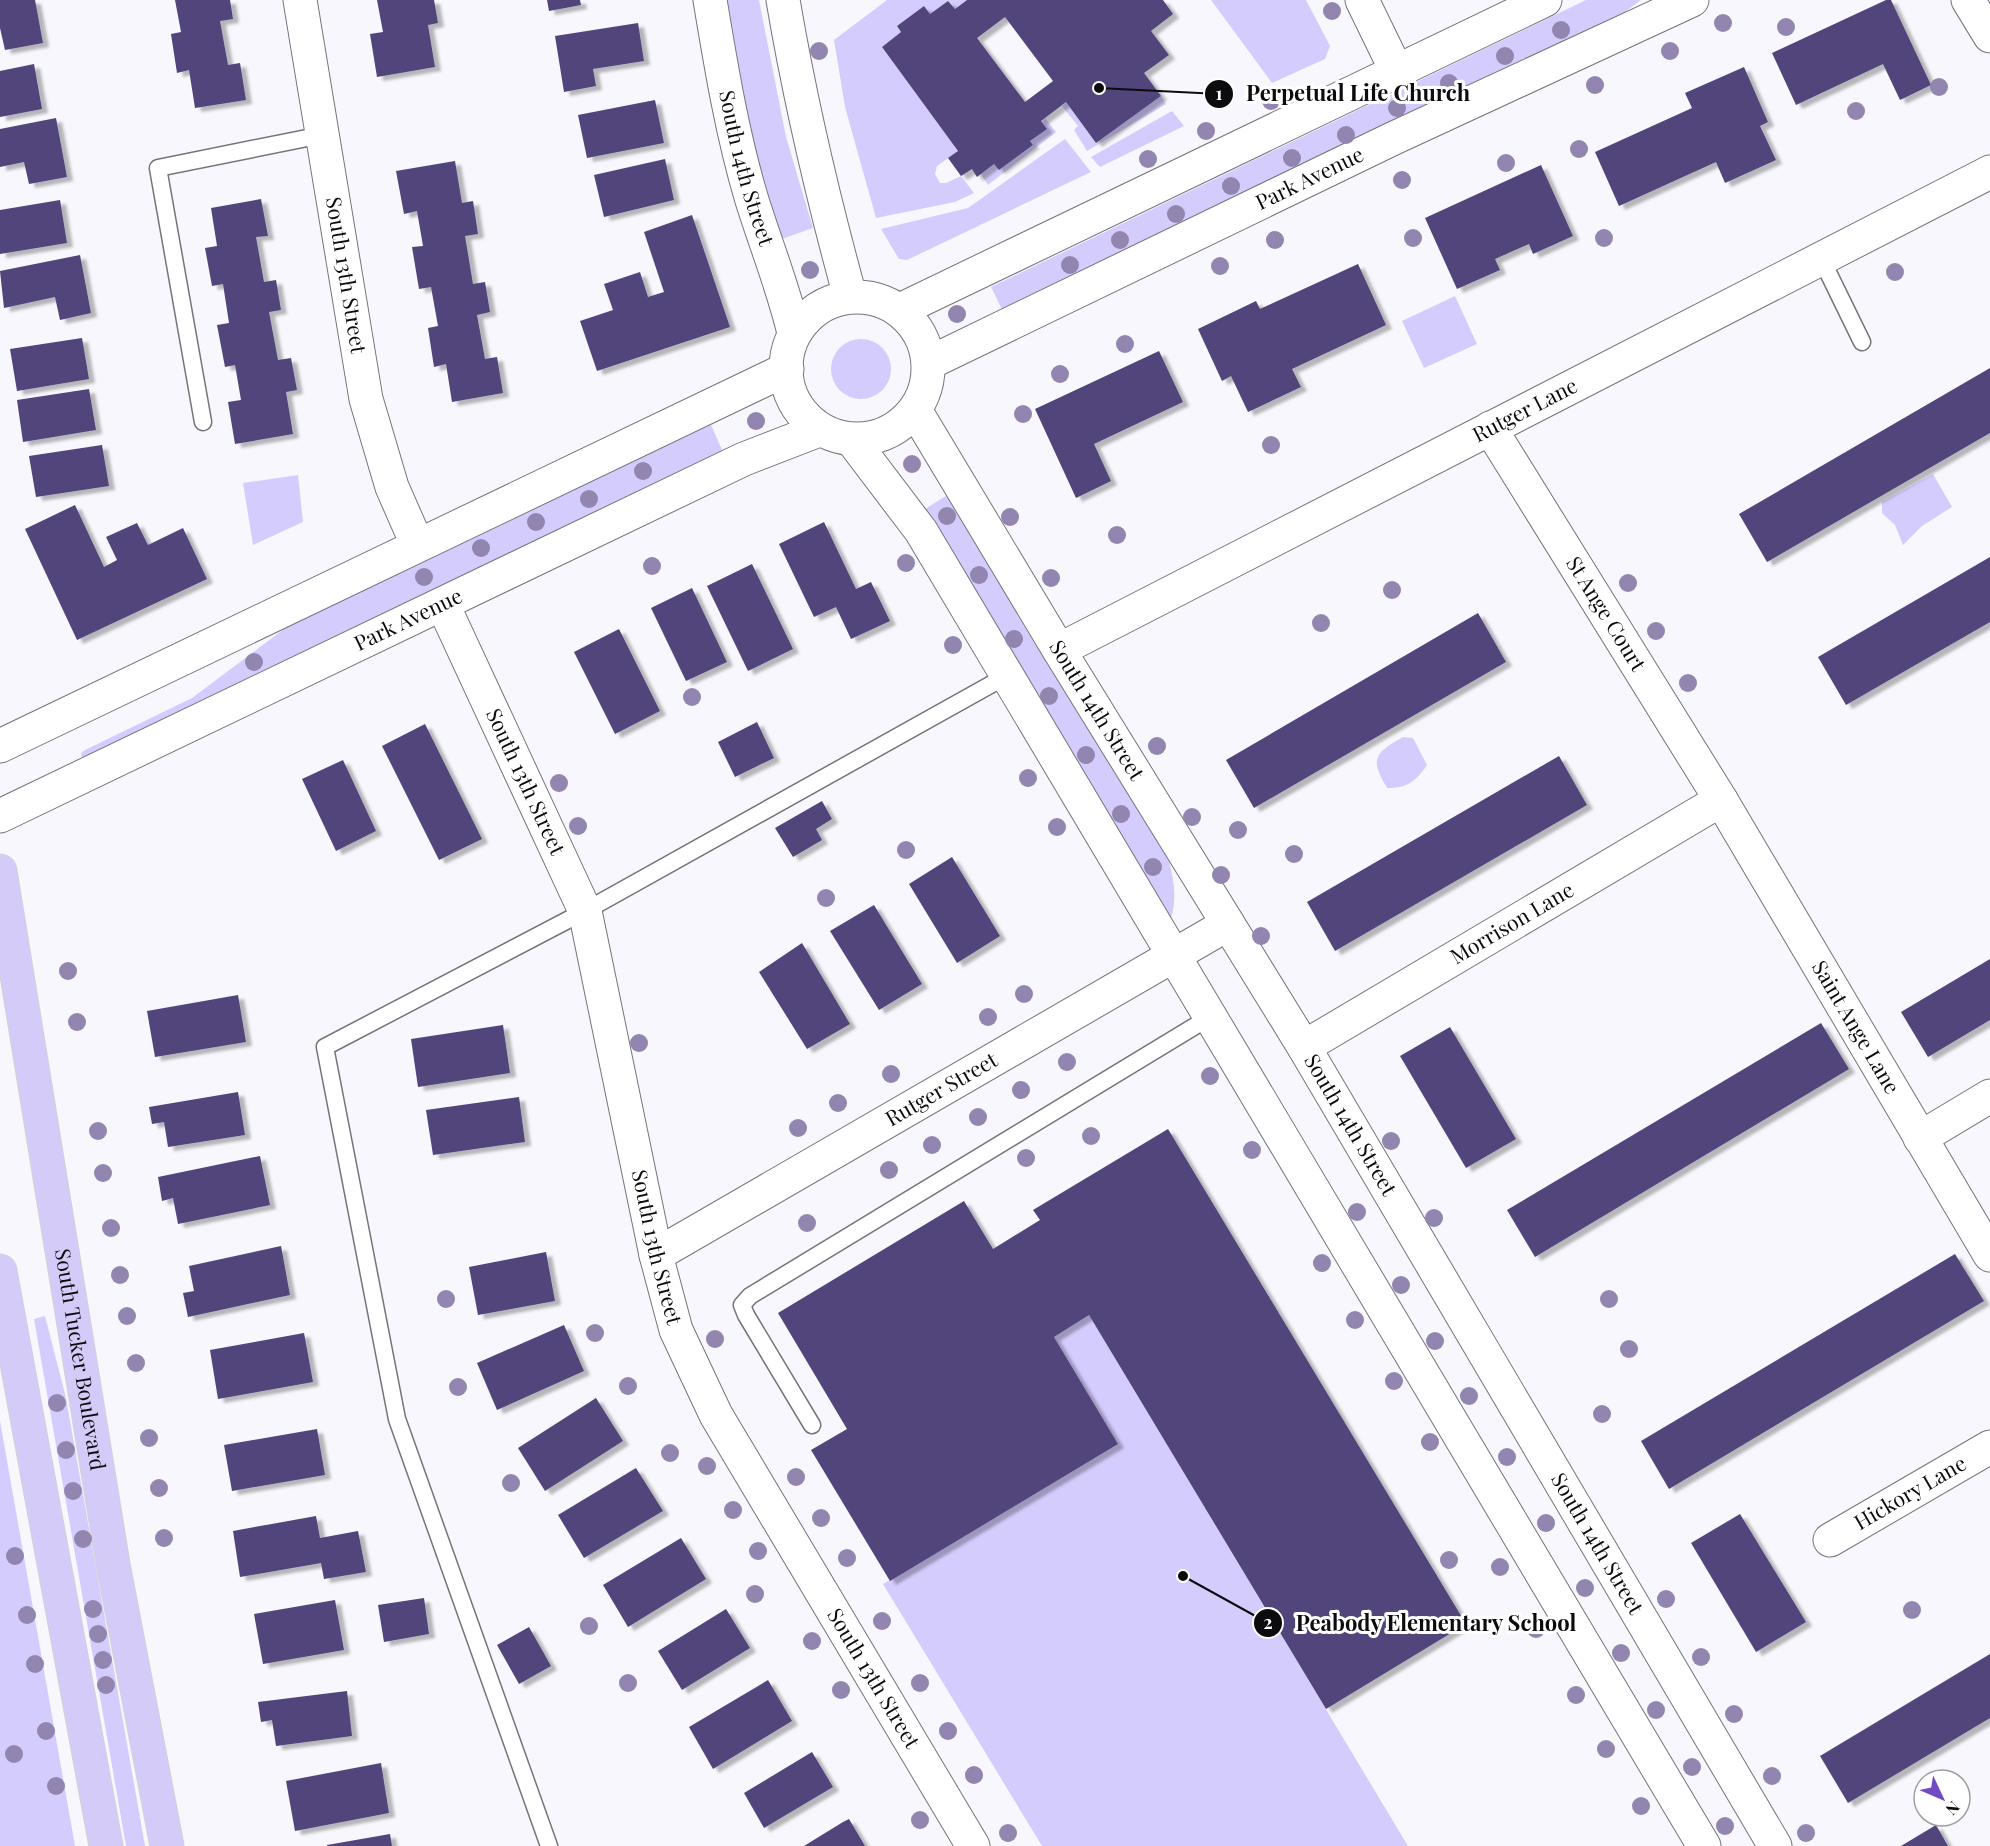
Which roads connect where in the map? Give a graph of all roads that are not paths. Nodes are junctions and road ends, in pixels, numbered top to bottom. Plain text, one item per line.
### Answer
1 (300, 0) edge
2 (710, 0) edge
3 (783, 0) edge
4 (1362, 0) edge
5 (1545, 0) edge
6 (1692, 0) edge
7 (1968, 0) edge
8 (1990, 36) edge
9 (1397, 72) junction
10 (322, 135) junction
11 (1990, 172) edge
12 (1821, 258) junction
13 (850, 296) junction
14 (900, 310) junction
15 (794, 333) junction
16 (1862, 342) dead end
17 (929, 363) junction
18 (787, 369) junction
19 (915, 410) junction
20 (203, 422) dead end
21 (1490, 428) junction
22 (819, 430) junction
23 (852, 440) junction
24 (417, 544) junction
25 (443, 605) junction
26 (1059, 650) junction
27 (1008, 675) junction
28 (0, 746) edge
29 (1721, 800) junction
30 (0, 816) edge
31 (0, 871) edge
32 (585, 911) junction
33 (1228, 924) junction
34 (1173, 956) junction
35 (1210, 1017) junction
36 (1304, 1047) junction
37 (1990, 1096) edge
38 (1920, 1138) junction
39 (656, 1255) junction
40 (1990, 1255) edge
41 (0, 1271) edge
42 (812, 1425) dead end
43 (1990, 1447) edge
44 (1830, 1540) dead end
45 (106, 1846) edge
46 (167, 1846) edge
47 (549, 1846) edge
48 (973, 1846) edge
49 (1704, 1846) edge
50 (1775, 1846) edge

1 - 10 street, South 13th Street
2 - 15 street, South 14th Street
3 - 13 street
4 - 9 street
5 - 9 street
6 - 17 street, Park Avenue
7 - 8 street
9 - 14 street
10 - 20 lane
10 - 24 street, South 13th Street
11 - 12 street, Rutger Lane
12 - 16 lane
12 - 21 street, Rutger Lane
13 - 14 street
13 - 15 street
14 - 17 street
15 - 18 street
17 - 19 street
18 - 22 street
18 - 24 street
19 - 23 street
19 - 26 street, South 14th Street
21 - 26 street, Rutger Lane
21 - 29 street, St Ange Court
22 - 23 street
22 - 25 street, Park Avenue
23 - 27 street
24 - 28 street
25 - 30 street, Park Avenue
25 - 32 street, South 13th Street
26 - 33 street, South 14th Street
27 - 32 lane
27 - 34 street
29 - 36 street, Morrison Lane
29 - 38 street, Saint Ange Lane
31 - 46 main road, South Tucker Boulevard
32 - 39 street, South 13th Street
32 - 47 lane
33 - 34 street, Rutger Street
33 - 36 street, South 14th Street
34 - 35 street
34 - 39 street, Rutger Street
35 - 42 lane
35 - 49 street
36 - 50 street, South 14th Street
37 - 38 street
38 - 40 street, Saint Ange Lane
39 - 48 street, South 13th Street
41 - 45 main road
43 - 44 street, Hickory Lane

